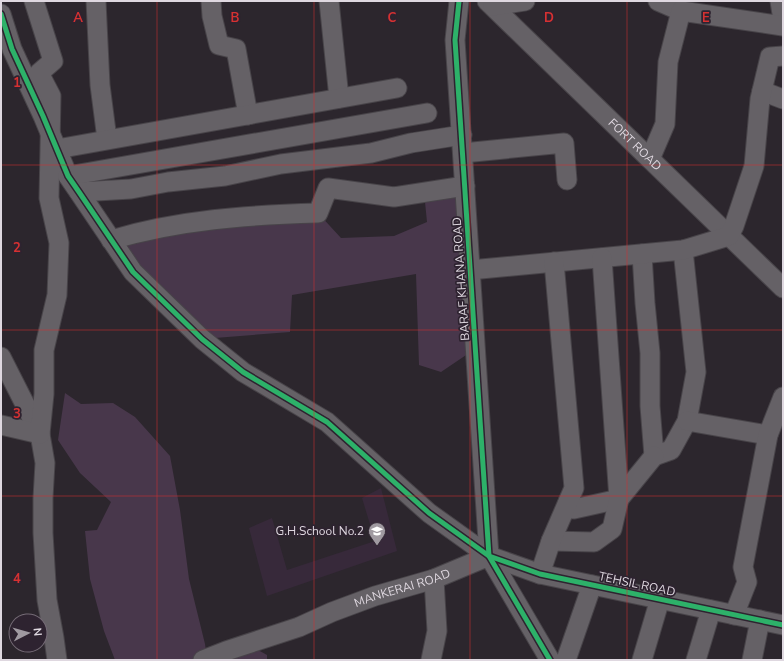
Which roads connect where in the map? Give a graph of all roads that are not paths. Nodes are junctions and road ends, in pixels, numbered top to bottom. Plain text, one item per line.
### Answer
1 (34, 1) edge
2 (96, 1) edge
3 (211, 1) edge
4 (329, 1) edge
5 (459, 1) edge
6 (525, 1) edge
7 (658, 1) edge
8 (780, 1) edge
9 (490, 4) edge
10 (681, 11) junction
11 (1, 14) edge
12 (783, 20) edge
13 (783, 26) edge
14 (1, 39) edge
15 (783, 56) edge
16 (22, 70) junction
17 (397, 88) dead end
18 (762, 91) junction
19 (339, 98) junction
20 (783, 99) edge
21 (427, 113) dead end
22 (248, 115) junction
23 (107, 139) junction
24 (53, 141) junction
25 (462, 144) junction
26 (650, 159) junction
27 (68, 176) junction
28 (567, 180) dead end
29 (465, 186) junction
30 (79, 192) junction
31 (729, 236) junction
32 (111, 240) junction
33 (683, 250) junction
34 (642, 254) junction
35 (602, 258) junction
36 (554, 262) junction
37 (470, 270) junction
38 (783, 288) edge
39 (1, 357) edge
40 (783, 397) edge
41 (687, 421) junction
42 (1, 425) edge
43 (40, 434) junction
44 (768, 435) junction
45 (654, 456) junction
46 (618, 499) junction
47 (568, 502) junction
48 (551, 541) junction
49 (489, 556) junction
50 (540, 574) junction
51 (434, 579) junction
52 (592, 585) junction
53 (660, 599) junction
54 (711, 610) junction
55 (734, 615) junction
56 (760, 620) junction
57 (783, 625) edge
58 (57, 660) edge
59 (203, 660) edge
60 (431, 660) edge
61 (550, 660) edge
62 (566, 660) edge
63 (642, 660) edge
64 (696, 660) edge
65 (752, 660) edge

1 - 24 street
2 - 23 street
3 - 22 street
4 - 19 street
5 - 25 street, BARAF KHANA ROAD
6 - 9 street
7 - 10 street
8 - 12 street
9 - 26 street, FORT ROAD
10 - 13 street
10 - 26 street
11 - 16 street
14 - 16 street
15 - 18 street
16 - 24 street
17 - 19 street
18 - 20 street
18 - 31 street
19 - 22 street
21 - 27 street
22 - 23 street
23 - 24 street
24 - 27 street
24 - 43 street
25 - 28 street
25 - 29 street, BARAF KHANA ROAD
25 - 30 street
26 - 31 street, FORT ROAD
27 - 30 street
29 - 32 street
29 - 37 street, BARAF KHANA ROAD
30 - 32 street
31 - 33 street
31 - 38 street, FORT ROAD
32 - 49 street
33 - 34 street
33 - 41 street
34 - 35 street
34 - 45 street
35 - 36 street
35 - 46 street
36 - 37 street
36 - 47 street
37 - 49 street, BARAF KHANA ROAD
39 - 43 street
40 - 44 street
41 - 44 street
41 - 45 street
42 - 43 street
43 - 58 street
44 - 55 street
45 - 46 street
46 - 47 street
46 - 48 street
47 - 48 street
48 - 50 street
49 - 50 street, TEHSIL ROAD
49 - 51 street, MANKERAI ROAD
49 - 61 street
50 - 52 street, TEHSIL ROAD
51 - 59 street, MANKERAI ROAD
51 - 60 street
52 - 53 street, TEHSIL ROAD
52 - 62 street
53 - 54 street, TEHSIL ROAD
53 - 63 street
54 - 55 street, TEHSIL ROAD
54 - 64 street
55 - 56 street, TEHSIL ROAD
56 - 57 street, TEHSIL ROAD
56 - 65 street

